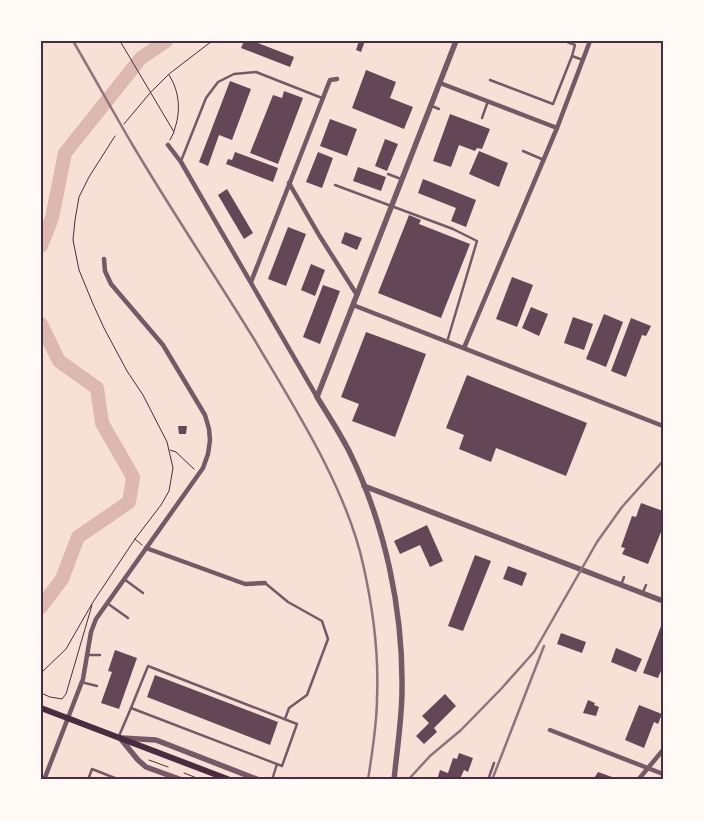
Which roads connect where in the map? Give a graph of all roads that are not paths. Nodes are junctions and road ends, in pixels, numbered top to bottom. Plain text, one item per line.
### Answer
1 (456, 41) edge
2 (565, 41) edge
3 (590, 41) edge
4 (576, 43) edge
5 (572, 56) junction
6 (583, 60) junction
7 (337, 79) dead end
8 (490, 80) dead end
9 (440, 83) junction
10 (322, 98) junction
11 (488, 101) junction
12 (431, 106) junction
13 (439, 109) dead end
14 (482, 118) dead end
15 (557, 128) junction
16 (168, 145) road end
17 (523, 151) dead end
18 (544, 160) junction
19 (181, 162) junction
20 (388, 174) dead end
21 (402, 180) junction
22 (289, 183) junction
23 (335, 185) dead end
24 (392, 207) junction
25 (104, 259) dead end
26 (251, 282) junction
27 (357, 295) junction
28 (353, 305) junction
29 (447, 342) junction
30 (464, 348) junction
31 (317, 397) junction
32 (663, 426) edge
33 (364, 486) junction
34 (146, 548) junction
35 (624, 577) dead end
36 (124, 579) junction
37 (265, 583) joint
38 (621, 585) junction
39 (646, 585) dead end
40 (143, 593) dead end
41 (643, 594) junction
42 (663, 601) edge
43 (107, 603) junction
44 (128, 618) dead end
45 (87, 655) junction
46 (100, 655) dead end
47 (81, 682) junction
48 (96, 686) dead end
49 (41, 708) edge
50 (131, 708) junction
51 (68, 718) junction
52 (285, 719) junction
53 (550, 730) dead end
54 (119, 738) junction
55 (663, 750) edge
56 (494, 763) dead end
57 (277, 764) junction
58 (647, 769) junction
59 (663, 774) edge
60 (44, 780) edge
61 (88, 780) edge
62 (120, 780) edge
63 (182, 780) edge
64 (230, 780) edge
65 (259, 780) edge
66 (272, 780) edge
67 (394, 780) edge
68 (488, 780) edge
69 (638, 780) edge

1 - 9 street
2 - 4 lane
3 - 6 street
4 - 5 lane
5 - 6 lane
5 - 8 lane
6 - 15 street
7 - 10 street
9 - 11 street
9 - 12 street
10 - 19 lane
10 - 22 street
11 - 14 lane
11 - 15 street
12 - 13 lane
12 - 21 street
15 - 18 street
16 - 19 street
17 - 18 lane
18 - 30 street
19 - 26 street
20 - 21 lane
21 - 24 street
22 - 26 street
22 - 27 street
23 - 24 lane
24 - 27 street
24 - 29 lane
25 - 34 street
26 - 31 street
27 - 28 street
28 - 29 street
28 - 31 street
29 - 30 street
30 - 32 street
31 - 33 street
33 - 38 street
33 - 67 street
34 - 36 street
34 - 37 street
35 - 38 lane
36 - 40 lane
36 - 43 street
37 - 52 lane
38 - 41 street
39 - 41 lane
41 - 42 street
43 - 44 lane
43 - 45 street
45 - 46 lane
45 - 47 street
47 - 48 lane
47 - 51 street
49 - 51 main road
50 - 52 lane
50 - 54 lane
50 - 57 lane
51 - 54 main road
51 - 60 street
52 - 57 lane
53 - 58 street
54 - 63 street
54 - 64 main road
54 - 65 street
55 - 58 street
56 - 68 lane
57 - 66 lane
58 - 59 street
58 - 69 street
61 - 62 lane

